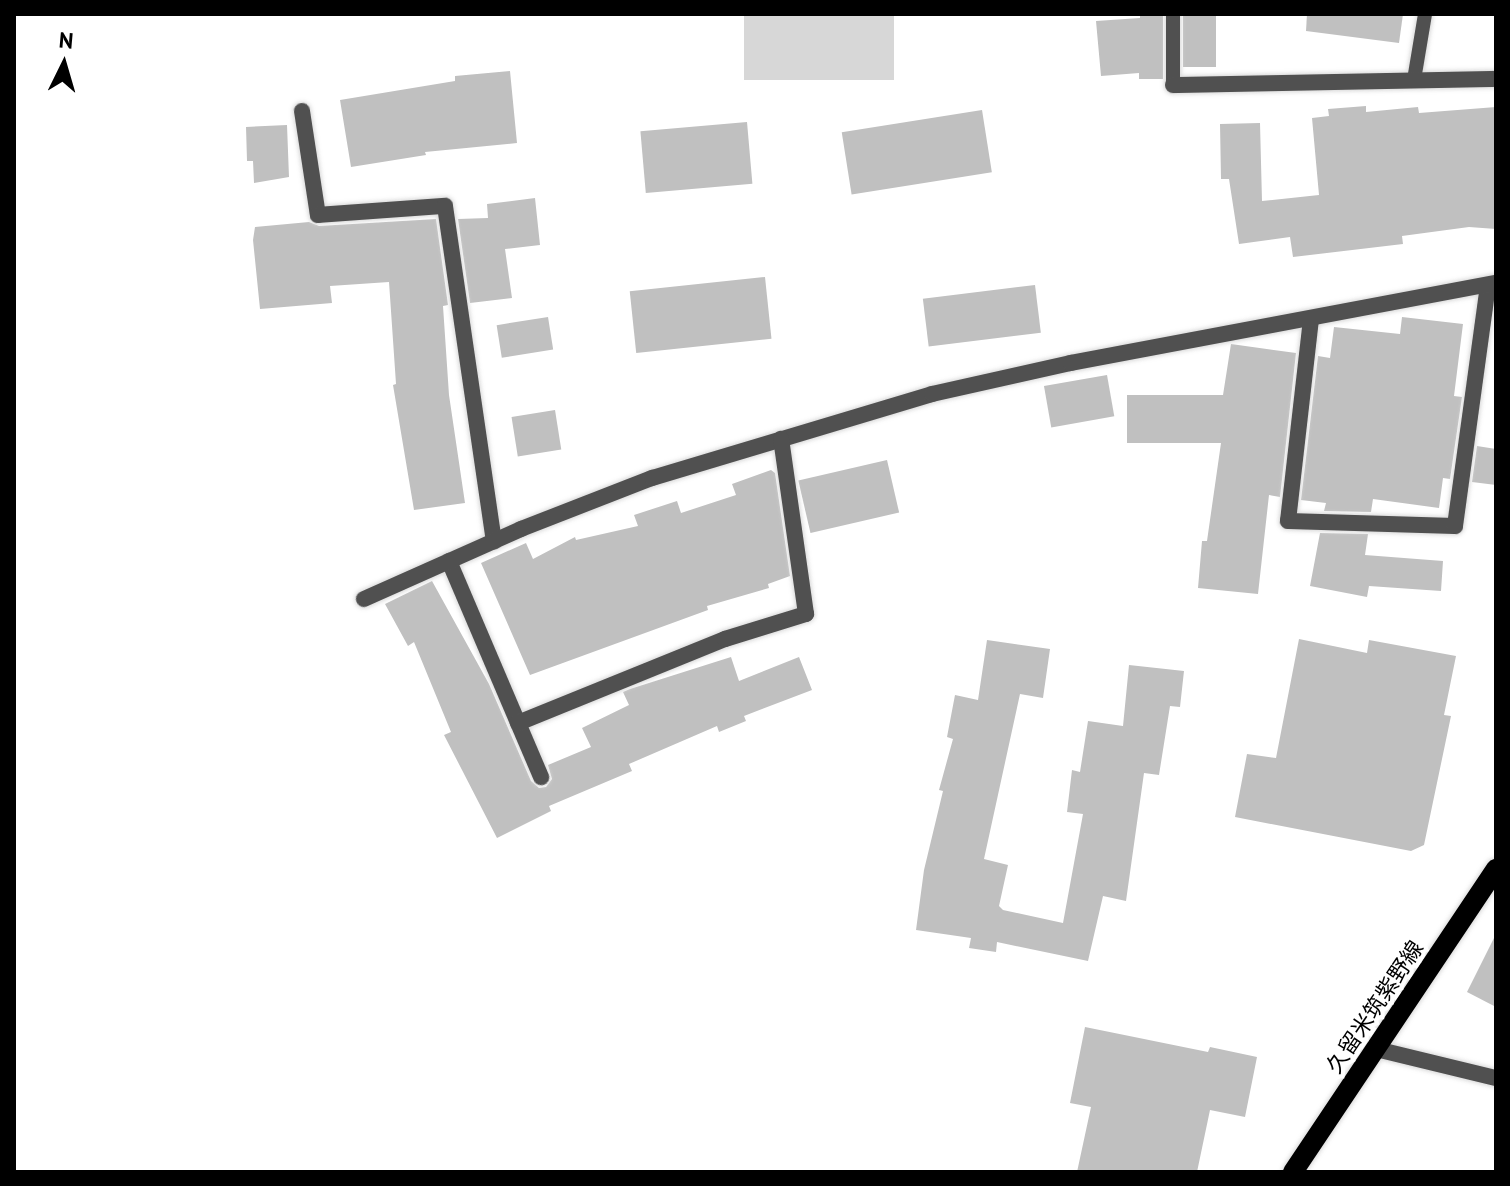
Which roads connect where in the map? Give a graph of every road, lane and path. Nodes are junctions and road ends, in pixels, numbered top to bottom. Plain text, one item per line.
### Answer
1 (1173, 14) edge
2 (1425, 14) edge
3 (1496, 79) edge
4 (1414, 80) junction
5 (1173, 85) joint
6 (302, 111) dead end
7 (1492, 284) edge
8 (1311, 319) junction
9 (781, 439) junction
10 (494, 541) junction
11 (449, 561) junction
12 (364, 599) dead end
13 (518, 723) junction
14 (541, 777) dead end
15 (1496, 869) edge
16 (1376, 1049) junction
17 (1496, 1078) edge
18 (1293, 1172) edge

1 - 5 lane
2 - 4 lane
3 - 4 street
4 - 5 street
6 - 10 street
7 - 8 street
7 - 8 street
8 - 9 street
9 - 10 street
9 - 13 street
10 - 11 street
11 - 12 street
11 - 13 street
13 - 14 street
15 - 16 main road, 久留米筑紫野線
16 - 17 street
16 - 18 main road, 久留米筑紫野線

